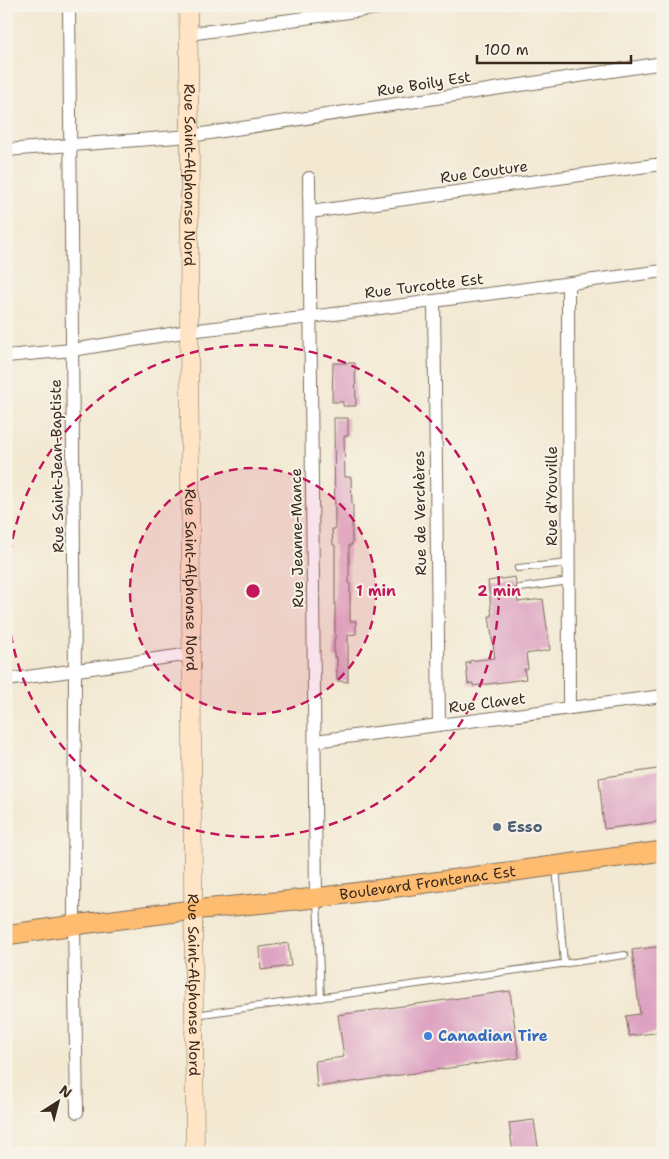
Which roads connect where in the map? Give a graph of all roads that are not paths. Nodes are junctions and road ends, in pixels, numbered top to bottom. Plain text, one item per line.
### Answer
1 (69, 6) edge
2 (188, 6) edge
3 (392, 6) edge
4 (307, 12) edge
5 (188, 34) junction
6 (663, 63) edge
7 (190, 136) junction
8 (70, 145) junction
9 (6, 150) edge
10 (663, 165) edge
11 (309, 178) dead end
12 (310, 212) junction
13 (663, 271) edge
14 (568, 284) junction
15 (434, 301) junction
16 (311, 317) junction
17 (189, 332) junction
18 (72, 350) junction
19 (6, 356) edge
20 (568, 563) junction
21 (518, 568) dead end
22 (569, 581) junction
23 (520, 588) dead end
24 (191, 654) junction
25 (75, 671) junction
26 (6, 680) edge
27 (663, 696) edge
28 (569, 708) junction
29 (439, 725) junction
30 (315, 741) junction
31 (663, 851) edge
32 (556, 866) junction
33 (316, 898) junction
34 (192, 910) junction
35 (74, 925) junction
36 (6, 935) edge
37 (626, 955) dead end
38 (564, 964) junction
39 (321, 998) junction
40 (193, 1016) junction
41 (77, 1112) dead end
42 (195, 1153) edge

1 - 8 street, Rue Saint-Jean-Baptiste
2 - 5 main road, Rue Saint-Alphonse Nord
3 - 4 street
4 - 5 street
5 - 7 main road, Rue Saint-Alphonse Nord
6 - 7 street, Rue Boily Est
7 - 8 street, Rue Boily Est
7 - 17 main road, Rue Saint-Alphonse Nord
8 - 9 street, Rue Boily Est
8 - 18 street, Rue Saint-Jean-Baptiste
10 - 12 street, Rue Couture
11 - 12 street, Rue Jeanne-Mance
12 - 16 street, Rue Jeanne-Mance
13 - 14 street, Rue Turcotte Est
14 - 15 street, Rue Turcotte Est
14 - 20 street, Rue d'Youville
15 - 16 street, Rue Turcotte Est
15 - 29 street, Rue de Verchères
16 - 17 street, Rue Turcotte Est
16 - 30 street, Rue Jeanne-Mance
17 - 18 street, Rue Turcotte Est
17 - 24 main road, Rue Saint-Alphonse Nord
18 - 19 street, Rue Turcotte Est
18 - 25 street, Rue Saint-Jean-Baptiste
20 - 21 lane
20 - 22 street, Rue d'Youville
22 - 23 lane
22 - 28 street, Rue d'Youville
24 - 25 street
24 - 34 main road, Rue Saint-Alphonse Nord
25 - 26 street
25 - 35 street, Rue Saint-Jean-Baptiste
27 - 28 street, Rue Clavet
28 - 29 street, Rue Clavet
29 - 30 street, Rue Clavet
30 - 33 street, Rue Jeanne-Mance
31 - 32 main road, Boulevard Frontenac Est
32 - 33 main road, Boulevard Frontenac Est
32 - 38 lane
33 - 34 main road, Boulevard Frontenac Est
33 - 39 lane
34 - 35 main road, Boulevard Frontenac Est
34 - 40 main road, Rue Saint-Alphonse Nord
35 - 36 main road, Boulevard Frontenac Est
35 - 41 street, Rue Saint-Jean-Baptiste
37 - 38 lane
38 - 39 lane
39 - 40 lane
40 - 42 main road, Rue Saint-Alphonse Nord

